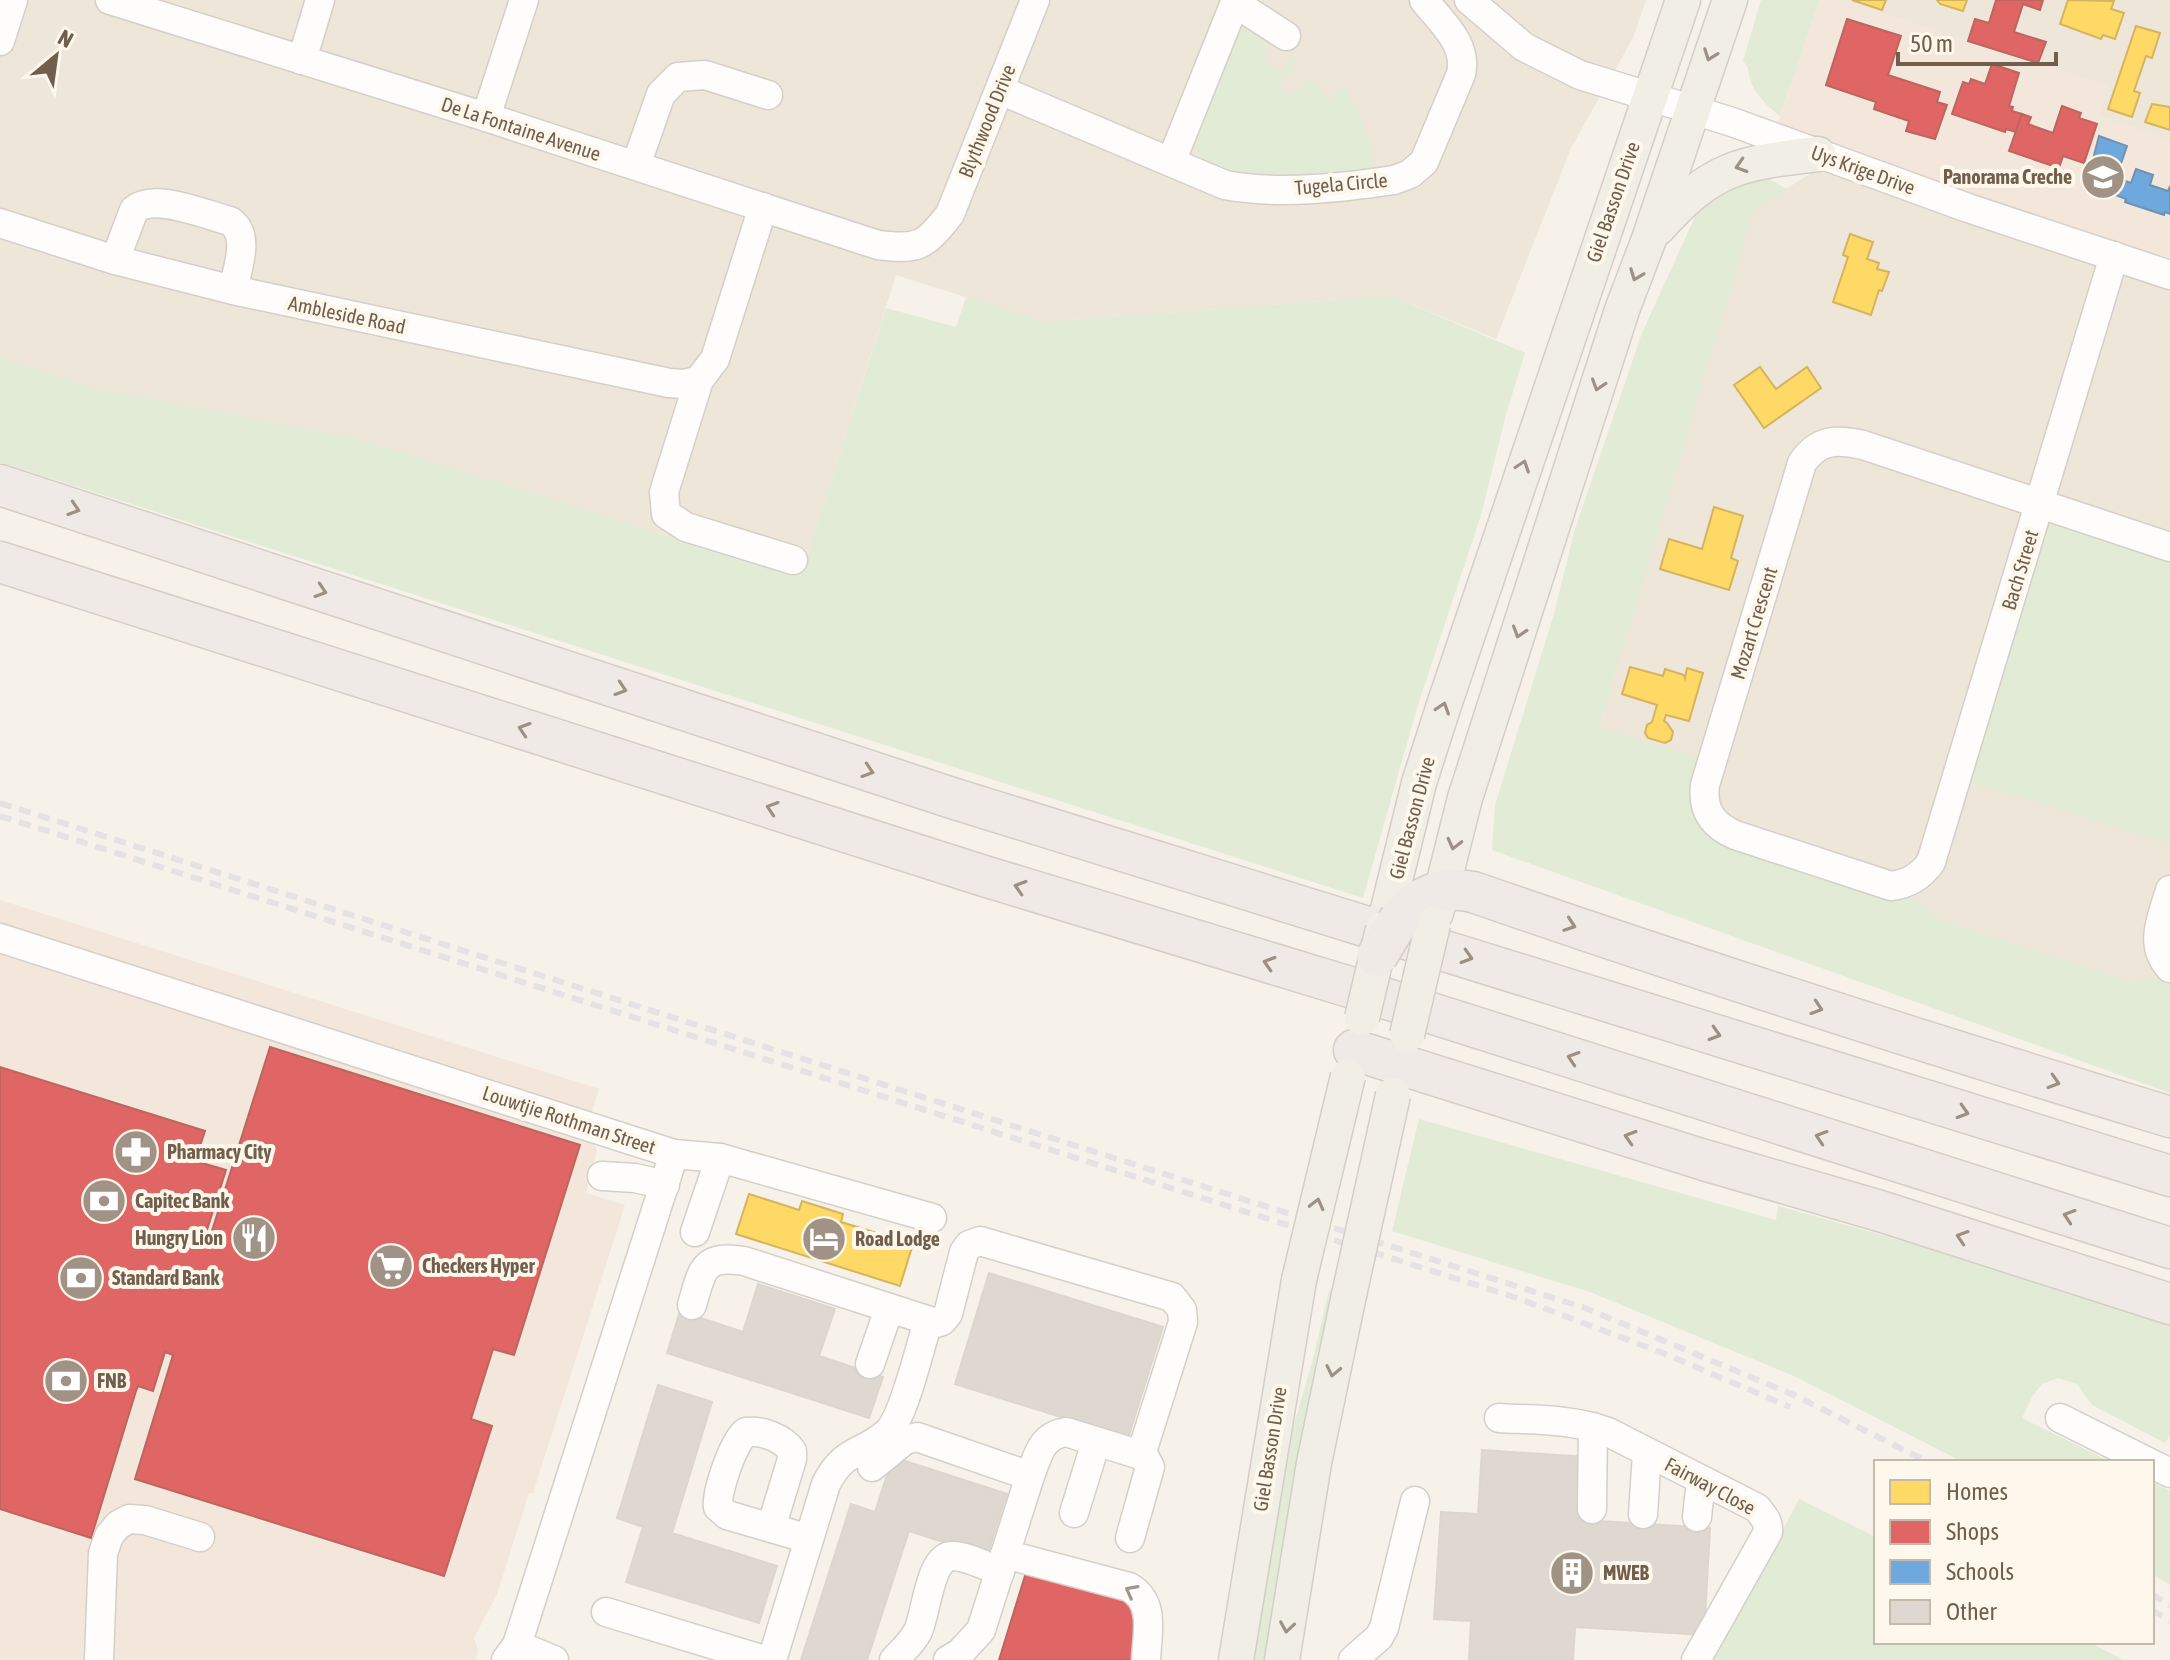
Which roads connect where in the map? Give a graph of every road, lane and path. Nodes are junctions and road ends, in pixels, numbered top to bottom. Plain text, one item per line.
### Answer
1 (13, 0) edge
2 (110, 0) edge
3 (320, 0) edge
4 (524, 0) edge
5 (1035, 0) edge
6 (1424, 0) edge
7 (1469, 0) edge
8 (1683, 0) edge
9 (1730, 0) edge
10 (1236, 1) edge
11 (1286, 36) dead end
12 (0, 41) edge
13 (302, 60) junction
14 (1000, 90) junction
15 (768, 95) dead end
16 (1649, 97) junction
17 (1692, 111) junction
18 (486, 117) junction
19 (1818, 154) junction
20 (1171, 162) junction
21 (636, 165) junction
22 (763, 207) junction
23 (0, 223) edge
24 (931, 239) joint
25 (1649, 239) junction
26 (2114, 256) junction
27 (115, 260) junction
28 (2170, 275) edge
29 (233, 290) junction
30 (699, 380) junction
31 (0, 485) edge
32 (2040, 503) junction
33 (2170, 547) edge
34 (793, 560) dead end
35 (0, 562) edge
36 (1916, 878) joint
37 (2170, 890) edge
38 (1416, 911) junction
39 (0, 938) edge
40 (1377, 956) joint
41 (2170, 968) edge
42 (1355, 1048) junction
43 (1400, 1065) junction
44 (2170, 1117) edge
45 (674, 1154) junction
46 (720, 1158) junction
47 (602, 1176) dead end
48 (2170, 1176) edge
49 (665, 1185) junction
50 (932, 1218) dead end
51 (695, 1232) dead end
52 (2170, 1248) edge
53 (2170, 1304) edge
54 (692, 1305) dead end
55 (889, 1309) junction
56 (928, 1322) junction
57 (870, 1364) dead end
58 (1499, 1418) dead end
59 (2060, 1418) dead end
60 (1593, 1427) junction
61 (1096, 1442) junction
62 (1647, 1453) junction
63 (1141, 1455) junction
64 (2144, 1460) edge
65 (872, 1467) dead end
66 (1030, 1476) junction
67 (1701, 1480) junction
68 (1415, 1501) dead end
69 (1592, 1509) dead end
70 (1074, 1513) dead end
71 (1643, 1514) dead end
72 (1697, 1517) dead end
73 (771, 1528) dead end
74 (200, 1537) dead end
75 (1130, 1538) dead end
76 (809, 1539) junction
77 (1002, 1563) junction
78 (606, 1612) dead end
79 (511, 1652) edge
80 (99, 1660) edge
81 (554, 1660) edge
82 (764, 1660) edge
83 (772, 1660) edge
84 (894, 1660) edge
85 (948, 1660) edge
86 (1146, 1660) edge
87 (1236, 1660) edge
88 (1282, 1660) edge
89 (1353, 1660) edge
90 (1696, 1660) edge

1 - 12 street
2 - 13 street, De La Fontaine Avenue
3 - 13 street
4 - 18 street
5 - 14 street, Blythwood Drive
6 - 20 street, Tugela Circle
7 - 16 street, Uys Krige Drive
8 - 16 main road, Giel Basson Drive
9 -> 17 main road, Giel Basson Drive
10 - 11 street
10 - 20 street
13 - 18 street, De La Fontaine Avenue
14 - 20 street, Tugela Circle
14 - 24 street, Blythwood Drive
15 - 21 street
16 - 17 street, Uys Krige Drive
38 -> 16 main road, Giel Basson Drive
17 - 19 street, Uys Krige Drive
17 - 25 main road, Giel Basson Drive
18 - 21 street, De La Fontaine Avenue
19 -> 25 main road
19 - 26 street, Uys Krige Drive
21 - 22 street, De La Fontaine Avenue
22 - 24 street, De La Fontaine Avenue
22 - 30 street
23 - 27 street, Ambleside Road
25 -> 38 main road, Giel Basson Drive
26 - 28 street, Uys Krige Drive
26 - 32 street, Bach Street
27 - 29 street, Ambleside Road
27 - 29 street
29 - 30 street, Ambleside Road
30 - 34 street
31 -> 48 highway
32 - 33 street, Mozart Crescent
32 - 36 street, Bach Street
32 - 36 street, Mozart Crescent
52 -> 35 highway
37 - 41 street
38 - 40 highway, bridge
38 - 43 main road, Giel Basson Drive, bridge
38 -> 44 highway
39 - 45 street, Louwtjie Rothman Street
40 - 42 main road, Giel Basson Drive, bridge
42 - 43 highway
87 -> 42 main road, Giel Basson Drive, bridge
53 -> 43 highway
43 -> 88 main road, Giel Basson Drive, bridge
45 - 46 street
45 - 49 street, Louwtjie Rothman Street
46 - 50 street
46 - 51 street
47 - 49 street
49 - 79 street, Louwtjie Rothman Street
54 - 55 street
55 - 56 street
55 - 57 street
56 - 63 street
56 - 76 street
58 - 60 street, Fairway Close
59 - 64 street
60 - 62 street, Fairway Close
60 - 69 street
61 - 63 street
61 - 66 street
61 - 70 street
62 - 67 street, Fairway Close
62 - 71 street
63 - 75 street
65 - 66 street
66 - 77 street
67 - 72 street
67 - 90 street, Fairway Close
68 - 89 street
73 - 76 street
74 - 80 street
76 - 83 street
77 - 84 street
77 - 85 street
86 -> 77 street
78 - 82 street
79 - 81 street

